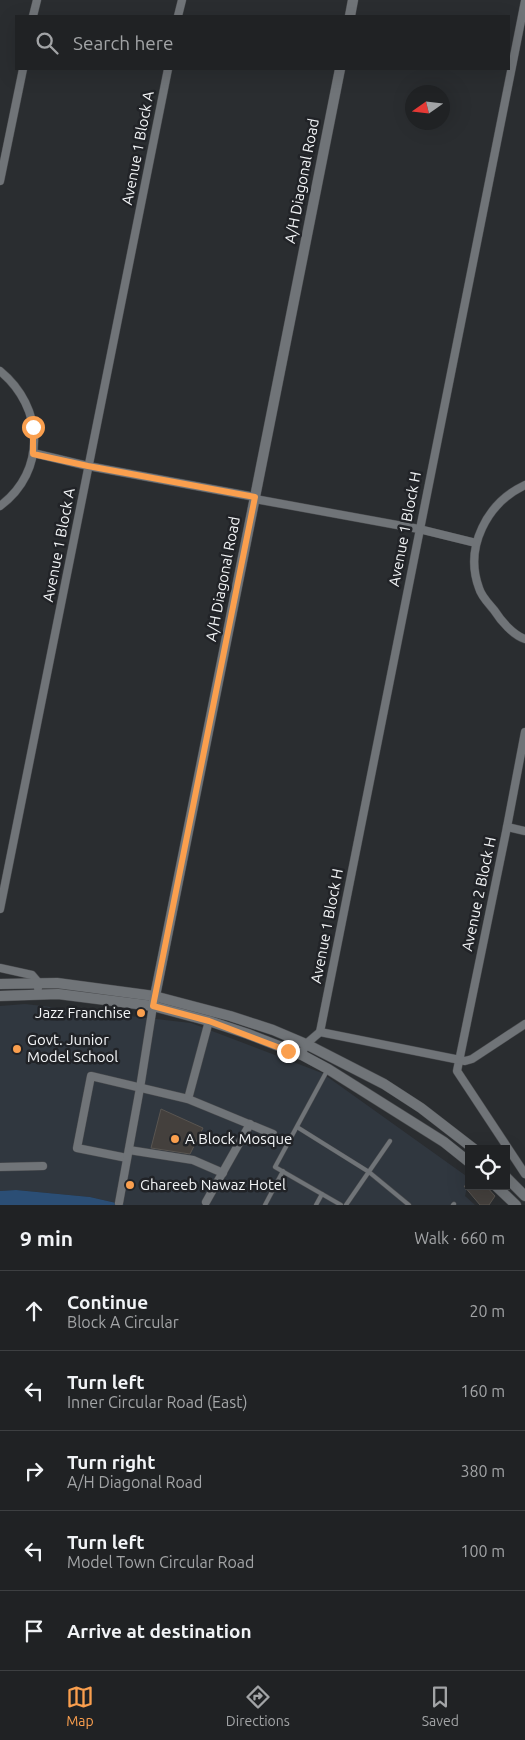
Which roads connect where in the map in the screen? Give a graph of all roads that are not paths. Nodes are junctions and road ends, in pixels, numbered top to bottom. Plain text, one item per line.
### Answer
1 (37, 0) edge
2 (182, 0) edge
3 (353, 0) edge
4 (525, 2) edge
5 (33, 15) edge
6 (178, 15) edge
7 (350, 15) edge
8 (23, 70) edge
9 (168, 70) edge
10 (340, 70) edge
11 (0, 179) edge
12 (0, 371) edge
13 (33, 454) junction
14 (88, 466) junction
15 (525, 485) edge
16 (255, 498) junction
17 (0, 506) edge
18 (419, 529) junction
19 (476, 543) junction
20 (525, 639) edge
21 (525, 732) edge
22 (507, 827) junction
23 (525, 831) edge
24 (0, 909) edge
25 (0, 968) edge
26 (38, 982) junction
27 (0, 984) edge
28 (37, 994) junction
29 (0, 996) edge
30 (154, 1001) junction
31 (209, 1021) junction
32 (525, 1024) edge
33 (320, 1032) junction
34 (306, 1044) junction
35 (302, 1055) junction
36 (459, 1061) junction
37 (328, 1069) junction
38 (140, 1088) junction
39 (188, 1099) junction
40 (250, 1124) junction
41 (297, 1127) junction
42 (273, 1134) dead end
43 (390, 1141) dead end
44 (469, 1145) edge
45 (128, 1154) junction
46 (465, 1159) edge
47 (43, 1166) dead end
48 (0, 1167) edge
49 (283, 1171) junction
50 (369, 1172) junction
51 (223, 1173) junction
52 (525, 1174) edge
53 (510, 1181) edge
54 (500, 1190) edge
55 (322, 1194) junction
56 (525, 1196) edge
57 (206, 1202) dead end
58 (119, 1203) dead end
59 (265, 1205) edge
60 (316, 1205) edge
61 (340, 1205) edge
62 (346, 1205) edge
63 (409, 1205) edge
64 (516, 1205) edge

1 - 5 street
2 - 6 street
3 - 7 main road
4 - 18 street, Avenue 1 Block H
8 - 11 street
9 - 14 street, Avenue 1 Block A
10 - 16 main road, A/H Diagonal Road
12 - 13 street
13 - 14 street
13 - 17 street
14 - 16 street
14 - 24 street, Avenue 1 Block A
15 - 19 street
16 - 18 street
16 - 30 main road, A/H Diagonal Road
18 - 19 street
18 - 33 street, Avenue 1 Block H
19 - 20 street
21 - 22 street, Avenue 2 Block H
22 - 23 street
22 - 36 street, Avenue 2 Block H
25 - 26 street
26 - 27 main road
26 - 28 street
26 - 30 main road
28 - 29 main road
28 - 30 main road
30 - 31 main road
30 - 34 main road
30 - 38 street
31 - 35 main road
31 - 39 street
32 - 36 street
33 - 34 street
33 - 36 street
34 - 35 street
34 - 44 main road
35 - 37 main road
36 - 52 street
37 - 41 lane
37 - 46 main road
38 - 39 street
38 - 45 street
38 - 45 street
39 - 40 street
40 - 42 street
40 - 51 street
41 - 49 lane
41 - 50 lane
43 - 50 lane
45 - 51 street
45 - 58 street
47 - 48 street
49 - 55 lane
49 - 59 lane
50 - 62 lane
50 - 63 lane
51 - 57 street
53 - 56 main road
54 - 64 main road
55 - 60 lane
55 - 61 lane

